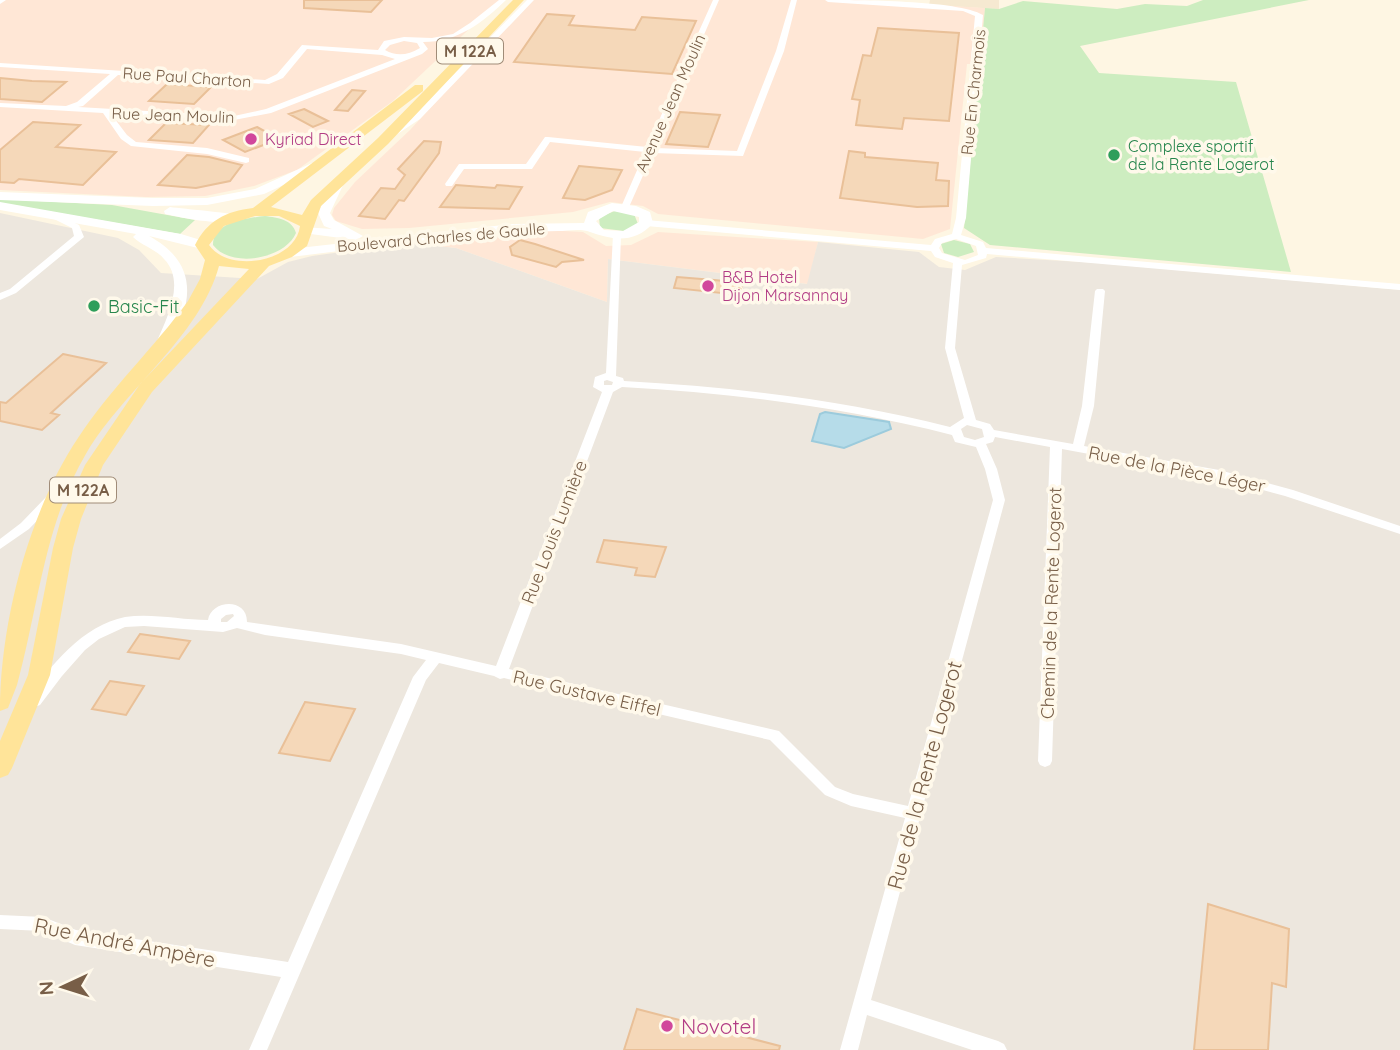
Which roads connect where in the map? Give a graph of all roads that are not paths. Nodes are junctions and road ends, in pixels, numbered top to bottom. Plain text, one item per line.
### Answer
1 (505, 0) edge
2 (519, 0) edge
3 (531, 0) edge
4 (716, 0) edge
5 (794, 0) edge
6 (828, 0) edge
7 (415, 40) junction
8 (360, 50) joint
9 (384, 51) junction
10 (410, 56) junction
11 (0, 65) edge
12 (380, 68) junction
13 (116, 73) junction
14 (80, 104) junction
15 (0, 105) edge
16 (59, 109) junction
17 (87, 111) junction
18 (106, 112) junction
19 (384, 139) junction
20 (648, 150) junction
21 (333, 154) junction
22 (246, 160) dead end
23 (339, 181) junction
24 (449, 184) dead end
25 (0, 196) edge
26 (96, 199) junction
27 (0, 206) edge
28 (625, 207) junction
29 (256, 212) junction
30 (55, 216) junction
31 (236, 217) junction
32 (592, 221) junction
33 (646, 223) junction
34 (306, 227) junction
35 (117, 228) junction
36 (617, 236) junction
37 (956, 236) junction
38 (376, 237) junction
39 (202, 245) junction
40 (934, 248) junction
41 (984, 251) junction
42 (290, 253) junction
43 (214, 259) junction
44 (958, 262) junction
45 (263, 263) junction
46 (1400, 286) edge
47 (1100, 291) dead end
48 (0, 297) edge
49 (164, 341) junction
50 (613, 384) junction
51 (971, 421) junction
52 (954, 432) junction
53 (990, 433) junction
54 (980, 443) junction
55 (1056, 445) junction
56 (1078, 449) junction
57 (55, 495) junction
58 (1400, 530) edge
59 (0, 545) edge
60 (434, 659) junction
61 (500, 674) junction
62 (0, 702) edge
63 (24, 716) junction
64 (1045, 761) dead end
65 (0, 768) edge
66 (912, 813) junction
67 (0, 922) edge
68 (292, 971) junction
69 (862, 1005) junction
70 (258, 1050) edge
71 (849, 1050) edge
72 (998, 1050) edge

1 - 7 street
1 - 21 main road, M 122A
2 - 19 main road, M 122A
3 - 19 street
4 - 20 street, Avenue Jean Moulin
5 - 20 street
6 - 37 street, Rue En Charmois
7 - 9 street
7 - 10 street
8 - 9 street, Rue Paul Charton
8 - 13 street, Rue Paul Charton
9 - 10 street
9 - 12 street
10 - 12 street, Rue Jean Moulin
11 - 13 street, Rue Paul Charton
12 - 18 street, Rue Jean Moulin
13 - 14 street
14 - 16 street
14 - 17 street
15 - 16 street, Rue Jean Moulin
16 - 17 street, Rue Jean Moulin
17 - 18 street, Rue Jean Moulin
18 - 22 street
19 - 23 main road, M 122A
20 - 24 street
20 - 28 street, Avenue Jean Moulin
21 - 26 main road
21 - 29 main road, M 122A
23 - 34 main road, M 122A
23 - 38 main road, Boulevard Charles de Gaulle
25 - 26 main road
26 - 31 main road
27 - 30 main road
28 - 32 main road
28 - 33 main road
29 - 31 main road
29 - 34 main road
30 - 35 main road
30 - 48 street
31 - 39 main road
32 - 36 main road
32 - 38 main road, Boulevard Charles de Gaulle
32 - 42 main road, Boulevard Charles de Gaulle
33 - 36 main road
33 - 40 street
34 - 38 main road, Boulevard Charles de Gaulle
34 - 42 main road
35 - 39 main road
35 - 49 main road
36 - 50 street
37 - 40 street
37 - 41 street
39 - 43 main road
40 - 44 street
41 - 44 street
41 - 46 street
42 - 45 main road
43 - 45 main road
43 - 49 main road, M 122A
44 - 51 street
45 - 63 main road, M 122A
47 - 56 street
49 - 57 main road, M 122A
50 - 52 street
50 - 61 street, Rue Louis Lumière
51 - 52 street
51 - 53 street
52 - 54 street
53 - 54 street
53 - 55 street, Rue de la Pièce Léger
54 - 66 street, Rue de la Rente Logerot
55 - 56 street, Rue de la Pièce Léger
55 - 64 street, Chemin de la Rente Logerot
56 - 58 street, Rue de la Pièce Léger
57 - 59 street
57 - 62 main road, M 122A
60 - 61 street, Rue Gustave Eiffel
60 - 63 street, Rue Gustave Eiffel
60 - 68 street
61 - 66 street, Rue Gustave Eiffel
63 - 65 main road, M 122A
66 - 69 street, Rue de la Rente Logerot
67 - 68 street, Rue André Ampère
68 - 70 street
69 - 71 street, Rue de la Rente Logerot
69 - 72 street

